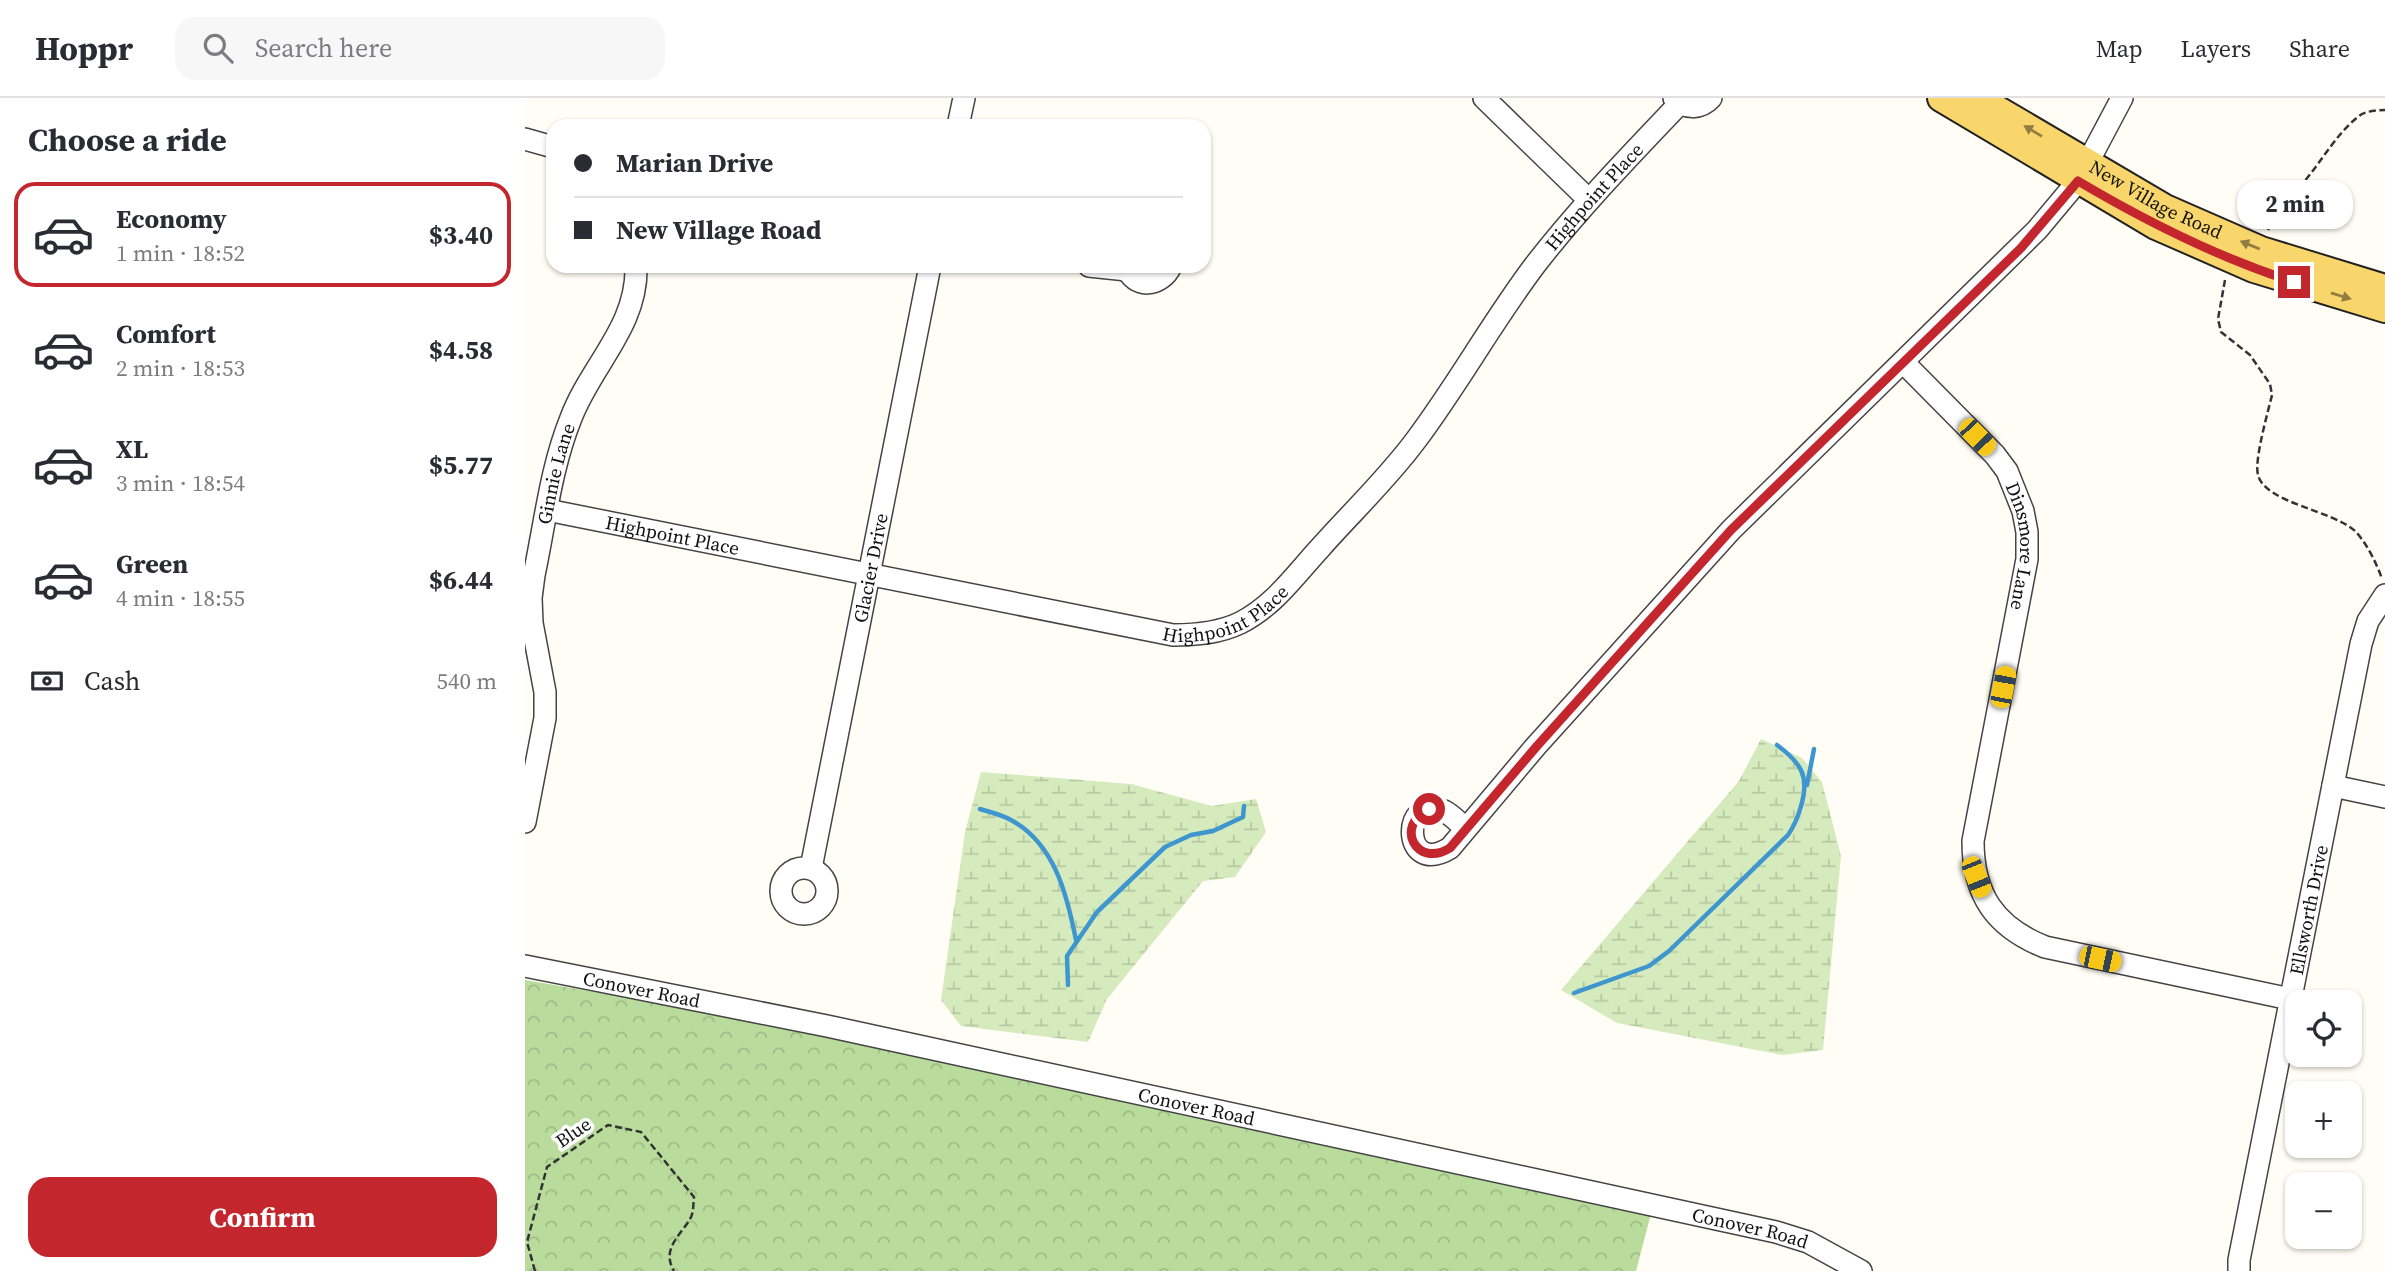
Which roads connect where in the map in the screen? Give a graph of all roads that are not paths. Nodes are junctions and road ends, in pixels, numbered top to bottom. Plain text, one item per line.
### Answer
1 (964, 98) edge
2 (1484, 98) edge
3 (1711, 98) edge
4 (1941, 98) edge
5 (1978, 98) edge
6 (2122, 98) edge
7 (1677, 101) edge
8 (960, 119) edge
9 (525, 139) edge
10 (546, 145) edge
11 (2083, 172) junction
12 (1589, 200) junction
13 (635, 273) edge
14 (929, 273) edge
15 (1129, 273) edge
16 (1166, 273) edge
17 (2385, 288) edge
18 (2385, 309) edge
19 (1903, 362) junction
20 (547, 510) junction
21 (868, 574) junction
22 (2385, 596) edge
23 (2333, 786) junction
24 (2385, 797) edge
25 (525, 822) edge
26 (1465, 828) dead end
27 (811, 868) dead end
28 (525, 966) edge
29 (2292, 990) edge
30 (2285, 998) edge
31 (2285, 1025) edge
32 (1861, 1271) edge
33 (2239, 1271) edge

1 - 8 street
2 - 12 street
3 - 7 street, Highpoint Place
4 - 11 main road, New Village Road
11 -> 5 main road, New Village Road
6 - 11 street
7 - 12 street, Highpoint Place
9 - 10 street
17 -> 11 main road, New Village Road
11 -> 18 main road, New Village Road
11 - 19 street
12 - 21 street, Highpoint Place
13 - 20 street, Ginnie Lane
14 - 21 street, Glacier Drive
15 - 16 street
19 - 26 street
19 - 30 street, Dinsmore Lane
20 - 21 street, Highpoint Place
20 - 25 street, Ginnie Lane
21 - 27 street, Glacier Drive
22 - 23 street, Ellsworth Drive
23 - 24 street
23 - 29 street, Ellsworth Drive
28 - 32 street, Conover Road
31 - 33 street, Ellsworth Drive

